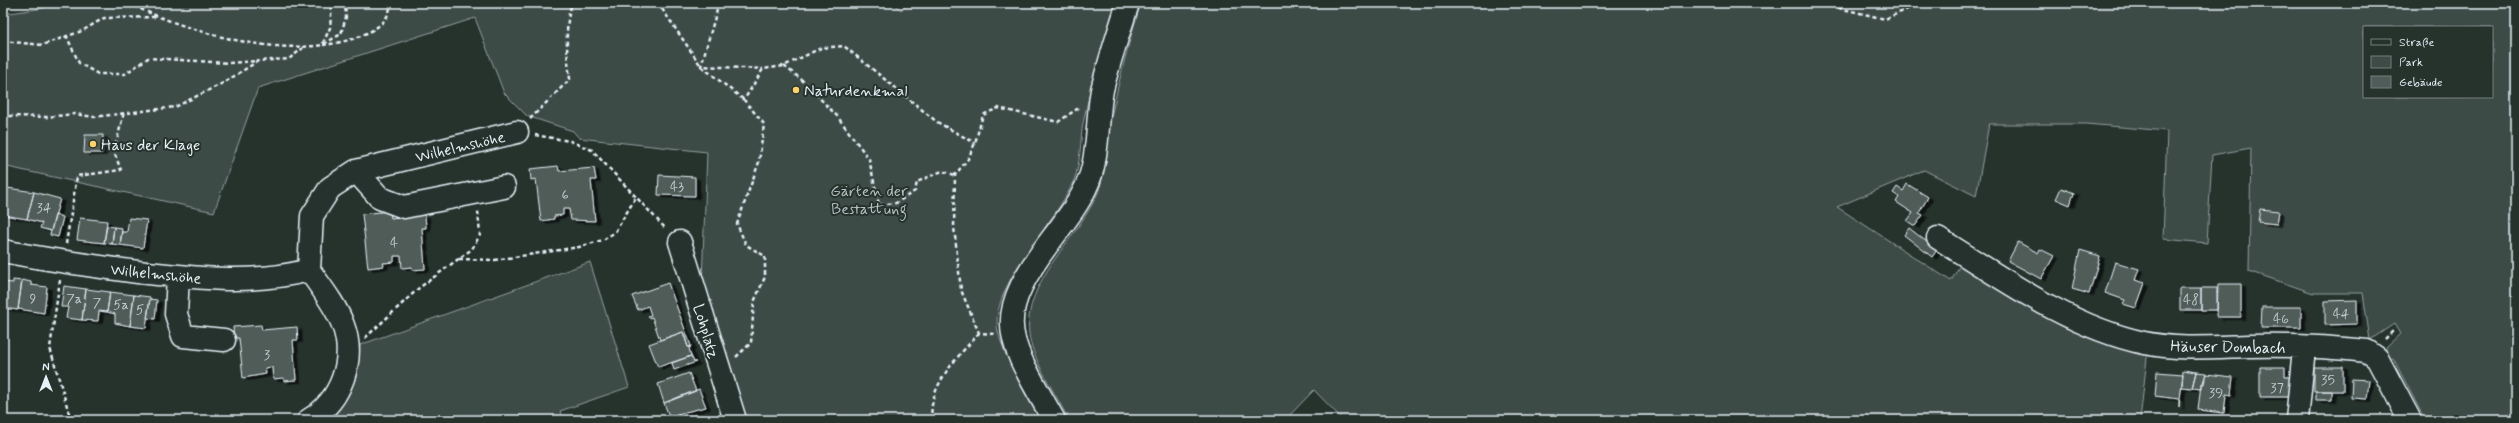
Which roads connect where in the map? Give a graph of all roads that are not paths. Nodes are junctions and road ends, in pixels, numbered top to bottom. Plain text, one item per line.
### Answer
1 (1128, 3) edge
2 (517, 132) road end
3 (356, 171) junction
4 (504, 187) dead end
5 (1938, 238) dead end
6 (680, 242) dead end
7 (3, 251) edge
8 (310, 270) junction
9 (178, 276) junction
10 (224, 340) dead end
11 (2304, 348) junction
12 (308, 420) edge
13 (735, 420) edge
14 (1054, 420) edge
15 (2297, 420) edge
16 (2410, 420) edge

1 - 14 street
2 - 3 street, Wilhelmshöhe
3 - 4 street
3 - 8 street, Wilhelmshöhe
5 - 11 street, Häuser Dombach
6 - 13 street, Lohplatz
7 - 9 street, Wilhelmshöhe
8 - 9 street, Wilhelmshöhe
8 - 12 street
9 - 10 street
11 - 15 street
11 - 16 street, Häuser Dombach

